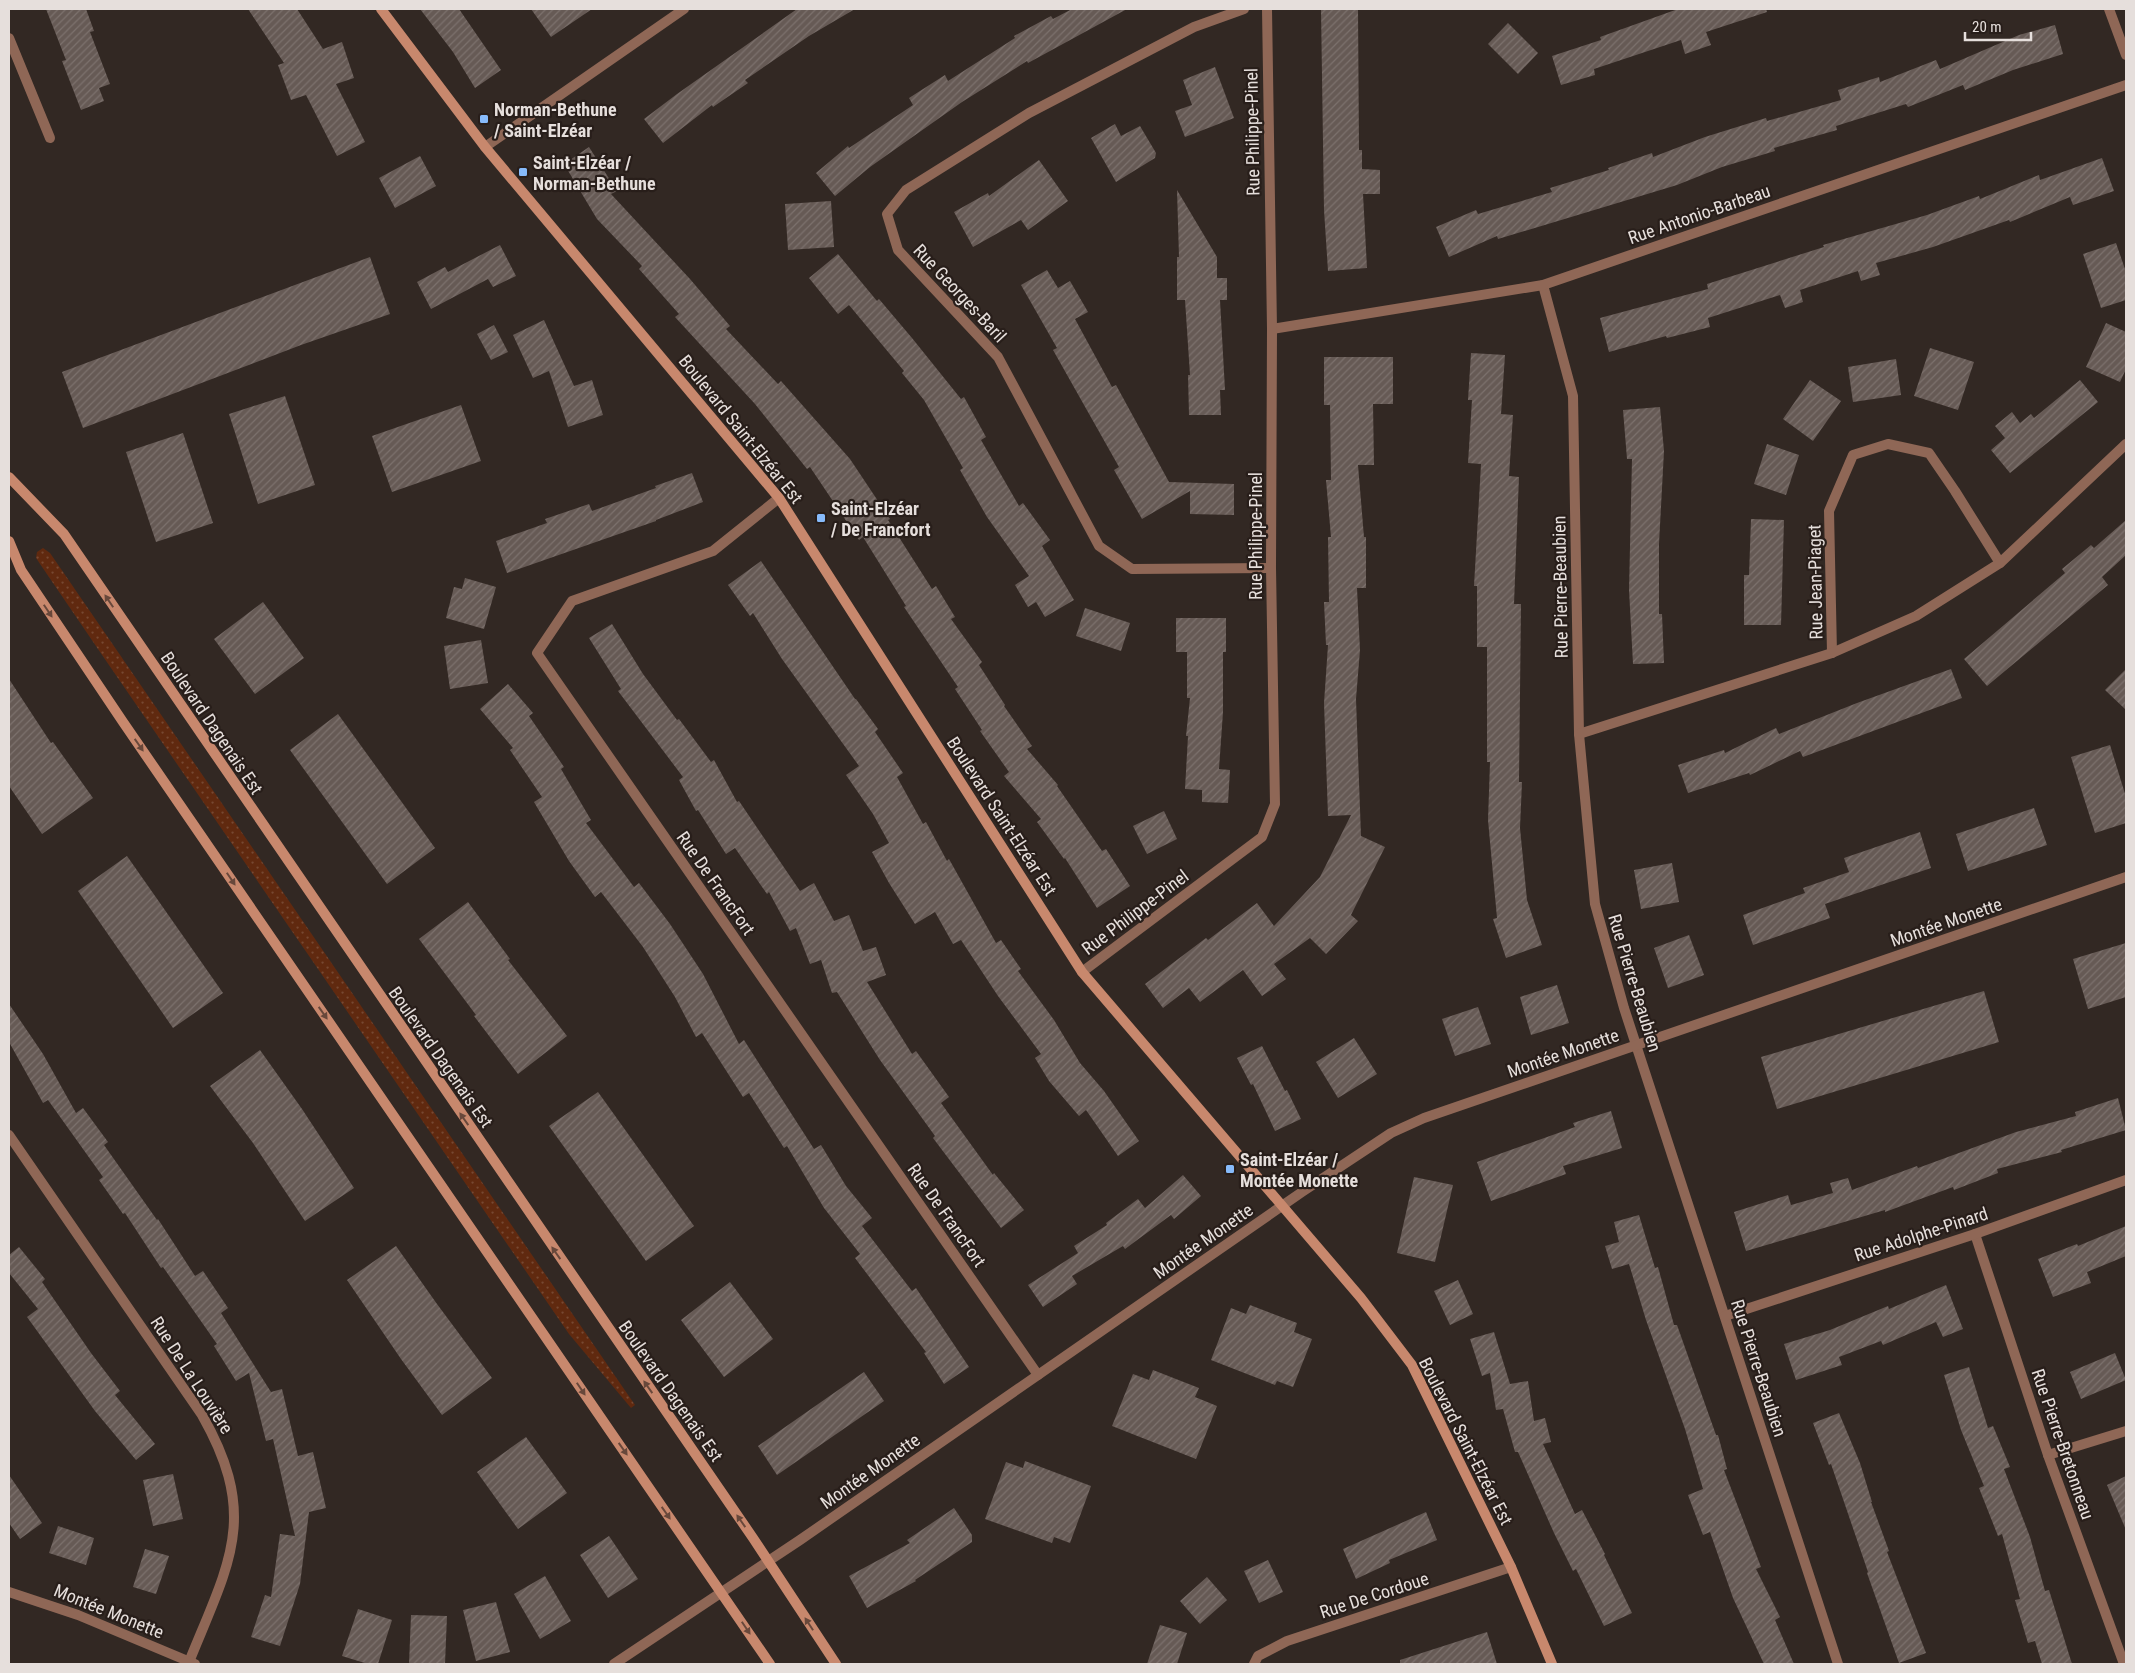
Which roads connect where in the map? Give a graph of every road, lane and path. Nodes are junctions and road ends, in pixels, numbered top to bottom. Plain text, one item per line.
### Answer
1 (381, 9) edge
2 (684, 9) edge
3 (1244, 9) edge
4 (1267, 9) edge
5 (2109, 9) edge
6 (9, 38) edge
7 (2126, 55) edge
8 (2126, 85) edge
9 (50, 138) dead end
10 (485, 147) junction
11 (1543, 285) junction
12 (1272, 329) junction
13 (2126, 444) edge
14 (9, 477) edge
15 (779, 498) junction
16 (9, 541) edge
17 (2000, 563) junction
18 (1271, 568) junction
19 (1832, 653) junction
20 (1579, 734) junction
21 (2126, 877) edge
22 (1082, 972) junction
23 (1636, 1044) junction
24 (9, 1135) edge
25 (2126, 1180) edge
26 (1282, 1206) junction
27 (1975, 1234) junction
28 (1725, 1316) junction
29 (1038, 1375) junction
30 (2126, 1431) edge
31 (2048, 1455) junction
32 (768, 1561) junction
33 (1511, 1567) junction
34 (9, 1592) edge
35 (721, 1593) junction
36 (192, 1663) edge
37 (614, 1664) edge
38 (770, 1664) edge
39 (836, 1664) edge
40 (1254, 1664) edge
41 (1552, 1664) edge
42 (1838, 1664) edge
43 (2124, 1664) edge

1 - 10 main road, Boulevard Saint-Elzéar Est
2 - 10 street
3 - 18 street, Rue Georges-Baril
4 - 12 street, Rue Philippe-Pinel
5 - 7 street
6 - 9 street
8 - 11 street, Rue Antonio-Barbeau
10 - 15 main road, Boulevard Saint-Elzéar Est
11 - 12 street, Rue Antonio-Barbeau
11 - 20 street, Rue Pierre-Beaubien
12 - 18 street, Rue Philippe-Pinel
13 - 17 street, Rue Jean-Piaget
32 -> 14 main road, Boulevard Dagenais Est
15 - 22 main road, Boulevard Saint-Elzéar Est
15 - 29 street, Rue De FrancFort
16 -> 35 main road
17 - 19 street, Rue Jean-Piaget
17 - 19 street, Rue Jean-Piaget
18 - 22 street, Rue Philippe-Pinel
19 - 20 street, Rue Jean-Piaget
20 - 23 street, Rue Pierre-Beaubien
21 - 23 street, Montée Monette
22 - 26 main road, Boulevard Saint-Elzéar Est
23 - 26 street, Montée Monette
23 - 28 street, Rue Pierre-Beaubien
24 - 36 street, Rue De La Louvière
25 - 27 street, Rue Adolphe-Pinard
26 - 29 street, Montée Monette
26 - 33 main road, Boulevard Saint-Elzéar Est
27 - 28 street, Rue Adolphe-Pinard
27 - 31 street, Rue Pierre-Bretonneau
28 - 42 street, Rue Pierre-Beaubien
29 - 32 street, Montée Monette
30 - 31 street
31 - 43 street, Rue Pierre-Bretonneau
32 - 35 street, Montée Monette
39 -> 32 main road, Boulevard Dagenais Est
33 - 40 street, Rue De Cordoue
33 - 41 main road, Boulevard Saint-Elzéar Est
34 - 36 street, Montée Monette
35 - 37 street, Montée Monette
35 -> 38 main road

